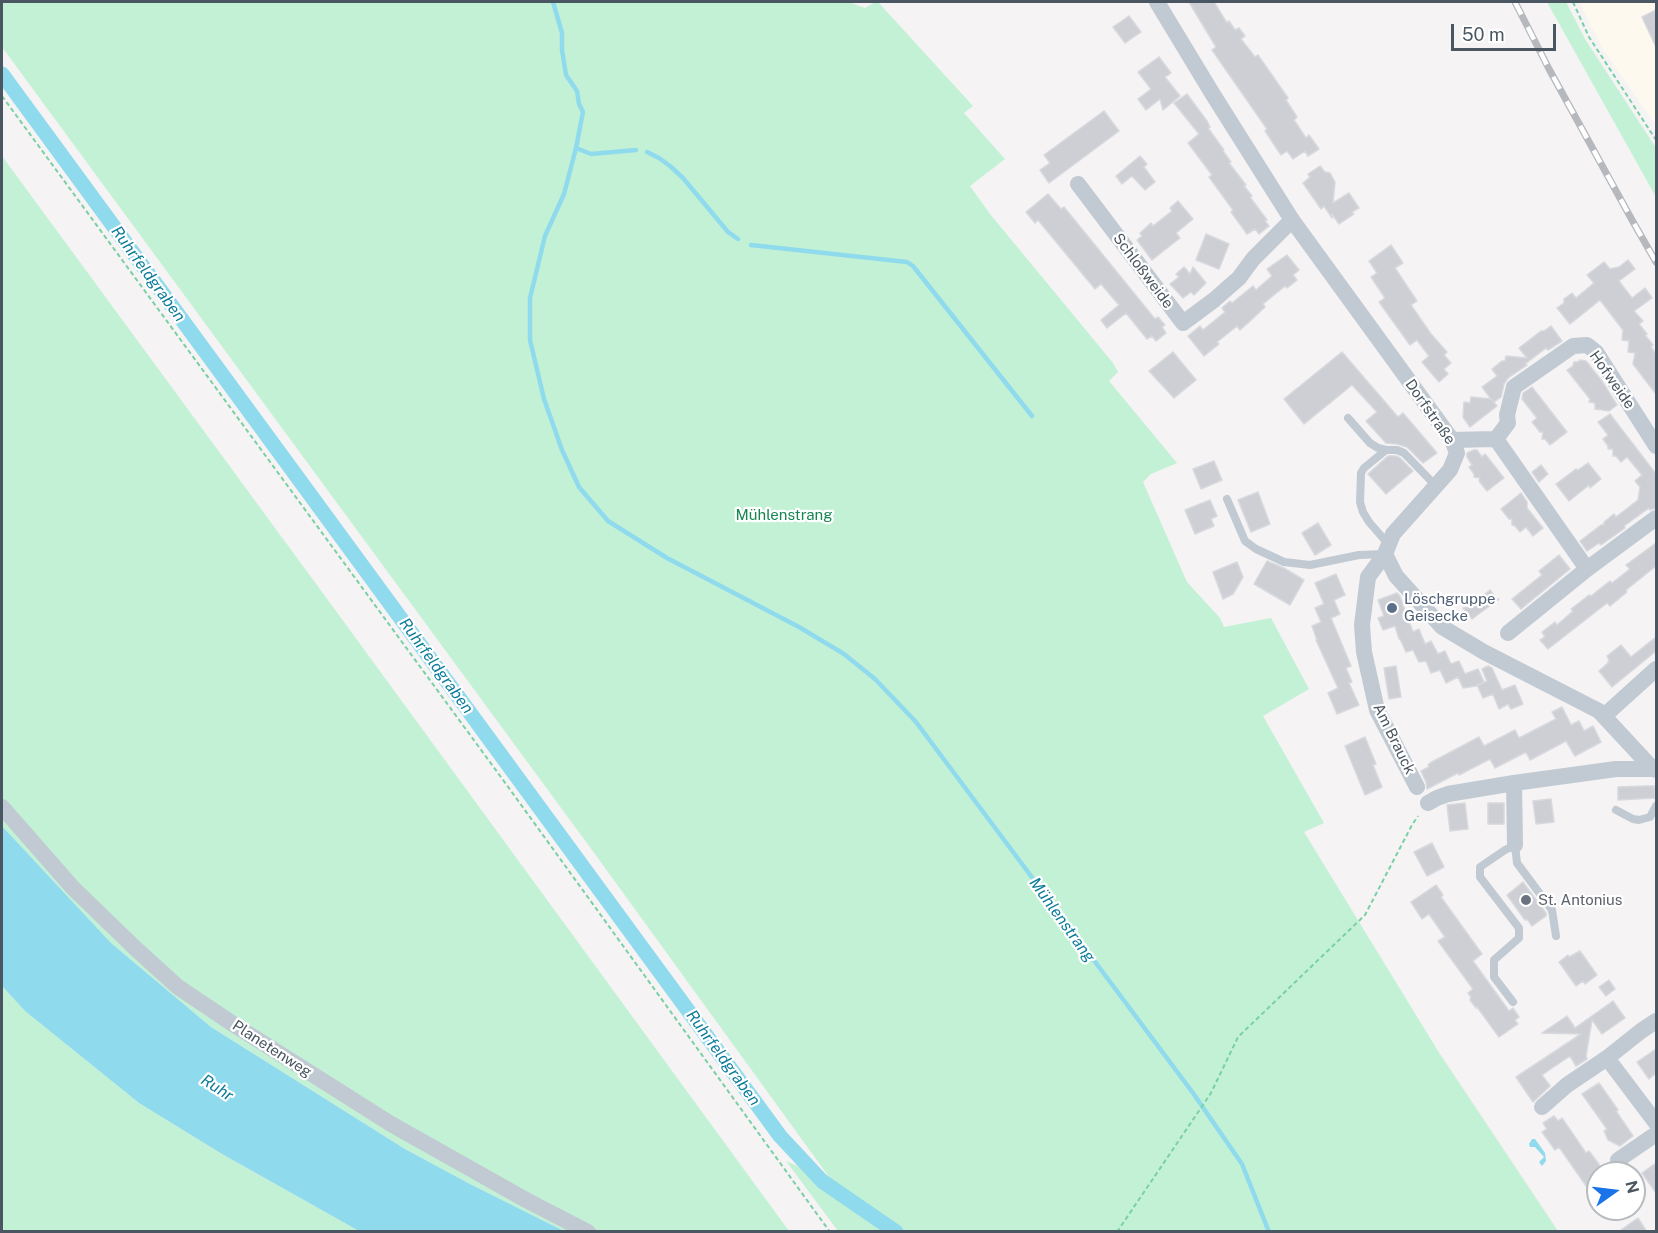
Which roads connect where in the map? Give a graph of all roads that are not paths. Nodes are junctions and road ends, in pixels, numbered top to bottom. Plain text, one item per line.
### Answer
1 (1157, 2) edge
2 (1078, 184) dead end
3 (1292, 220) junction
4 (1348, 418) dead end
5 (1496, 439) junction
6 (1452, 441) junction
7 (1656, 446) edge
8 (1386, 450) junction
9 (1436, 486) junction
10 (1227, 499) dead end
11 (1656, 518) edge
12 (1387, 549) junction
13 (1587, 568) junction
14 (1508, 633) dead end
15 (1656, 669) edge
16 (1604, 716) junction
17 (1655, 770) edge
18 (1514, 783) junction
19 (1417, 787) dead end
20 (1428, 803) road end
21 (2, 807) edge
22 (1656, 807) edge
23 (1616, 810) dead end
24 (1515, 845) junction
25 (1556, 936) dead end
26 (1513, 1002) dead end
27 (1656, 1021) edge
28 (1607, 1058) junction
29 (1542, 1107) dead end
30 (1656, 1123) edge
31 (1656, 1134) edge
32 (1618, 1161) edge
33 (588, 1232) edge

1 - 3 street, Dorfstraße
2 - 3 street, Schloßweide
3 - 6 street, Dorfstraße
4 - 8 lane
5 - 6 street
5 - 7 street, Hofweide
5 - 13 street
6 - 9 street, Dorfstraße
8 - 9 lane
8 - 12 lane
9 - 12 street, Dorfstraße
10 - 12 lane
11 - 13 street
12 - 16 street
12 - 19 street, Am Brauck
13 - 14 street
15 - 16 street
16 - 17 street
17 - 18 street
18 - 20 street
18 - 24 street
21 - 33 street, Planetenweg
22 - 23 lane
24 - 25 lane
24 - 26 lane
27 - 28 street
28 - 29 street
28 - 30 street
31 - 32 street

